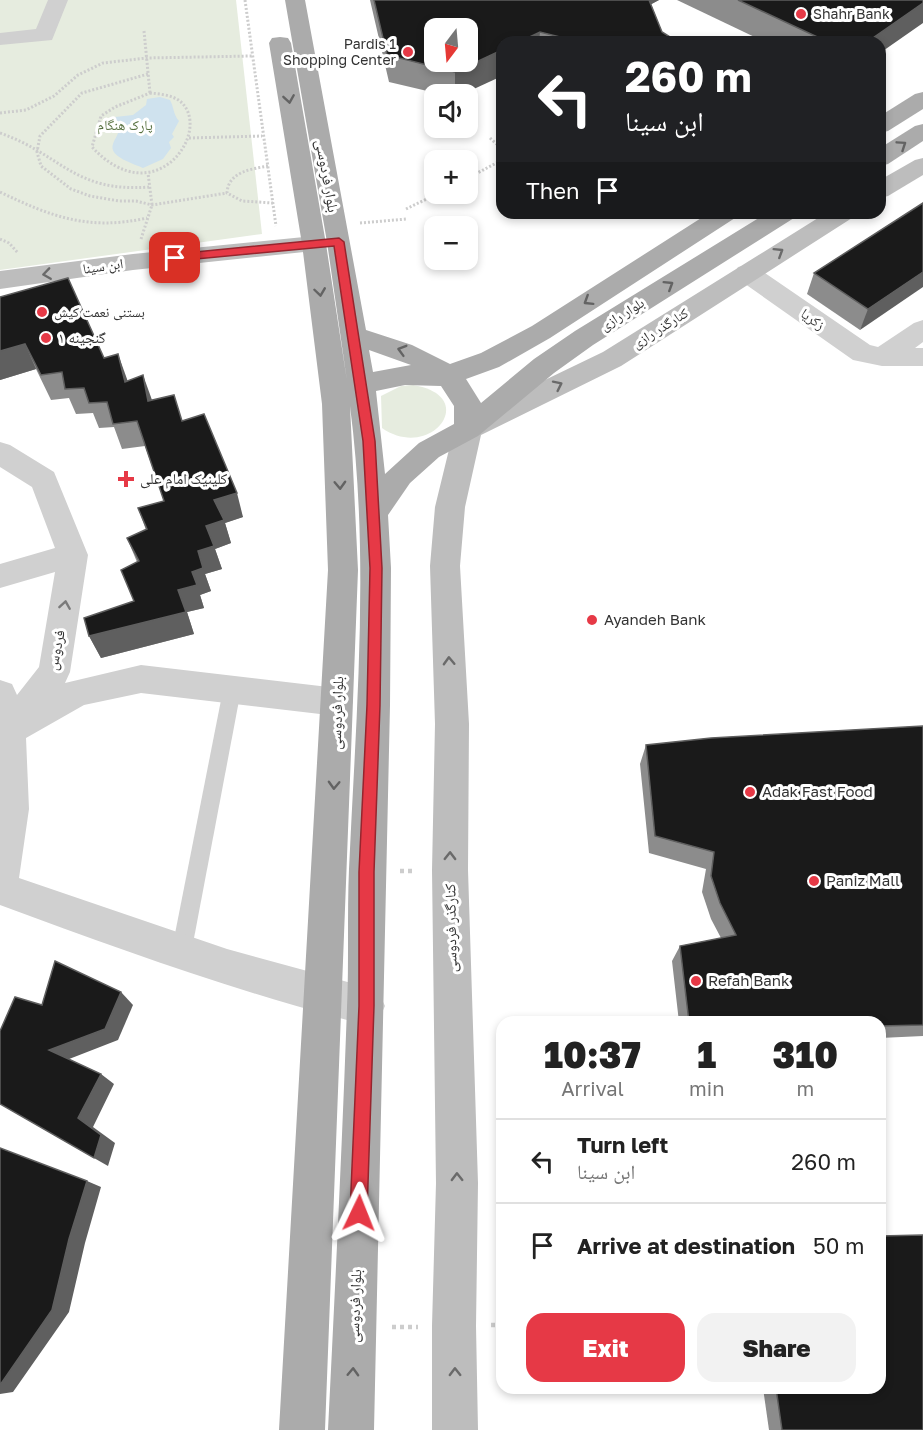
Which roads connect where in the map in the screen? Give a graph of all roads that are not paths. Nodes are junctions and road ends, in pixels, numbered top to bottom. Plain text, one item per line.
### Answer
1 (58, 0) edge
2 (274, 0) edge
3 (295, 0) edge
4 (0, 39) edge
5 (923, 99) edge
6 (886, 122) edge
7 (923, 131) edge
8 (886, 155) edge
9 (923, 165) edge
10 (886, 187) edge
11 (717, 219) edge
12 (774, 219) edge
13 (833, 219) edge
14 (326, 243) junction
15 (747, 273) junction
16 (0, 280) edge
17 (923, 329) edge
18 (541, 333) junction
19 (354, 336) junction
20 (882, 357) junction
21 (923, 357) edge
22 (544, 366) junction
23 (445, 376) junction
24 (351, 414) junction
25 (468, 429) junction
26 (429, 450) junction
27 (0, 453) edge
28 (373, 513) junction
29 (73, 555) junction
30 (0, 576) edge
31 (232, 690) junction
32 (0, 694) edge
33 (337, 702) junction
34 (9, 731) junction
35 (6, 809) edge
36 (0, 888) edge
37 (181, 954) junction
38 (324, 996) junction
39 (366, 1006) junction
40 (302, 1430) edge
41 (351, 1430) edge
42 (455, 1430) edge

1 - 4 street
2 -> 14 main road, بلوار فردوسی
3 - 14 main road, بلوار فردوسی
5 - 6 main road
8 -> 7 main road
9 - 10 street
11 -> 18 main road, بلوار رازی
22 -> 12 main road, بلوار رازی
15 -> 13 street, کنارگذر رازی
14 -> 16 street, ابن سینا
14 - 19 main road, بلوار فردوسی
14 -> 24 main road, بلوار فردوسی
15 - 20 street, زکریا
25 -> 15 street, کنارگذر رازی
17 - 20 street
18 - 22 main road
18 - 23 main road, بلوار رازی
23 -> 19 main road
19 - 24 main road, بلوار فردوسی
20 - 21 street, زکریا
22 - 25 main road, بلوار رازی
23 - 24 main road
23 - 25 main road
24 - 26 main road
24 - 28 main road, بلوار فردوسی
24 -> 33 main road, بلوار فردوسی
25 - 26 main road, بلوار رازی
42 -> 25 street, کنارگذر فردوسی
26 - 28 main road, بلوار رازی
27 - 29 street
28 - 39 main road, بلوار فردوسی
29 - 30 street
34 -> 29 street, فردوس
31 - 33 street
31 - 34 street
31 - 37 lane
32 - 34 street
33 -> 38 main road, بلوار فردوسی
34 - 35 street
35 - 36 street
36 - 37 street
37 - 38 street
38 - 39 street
38 - 40 main road, بلوار فردوسی
41 -> 39 main road, بلوار فردوسی

